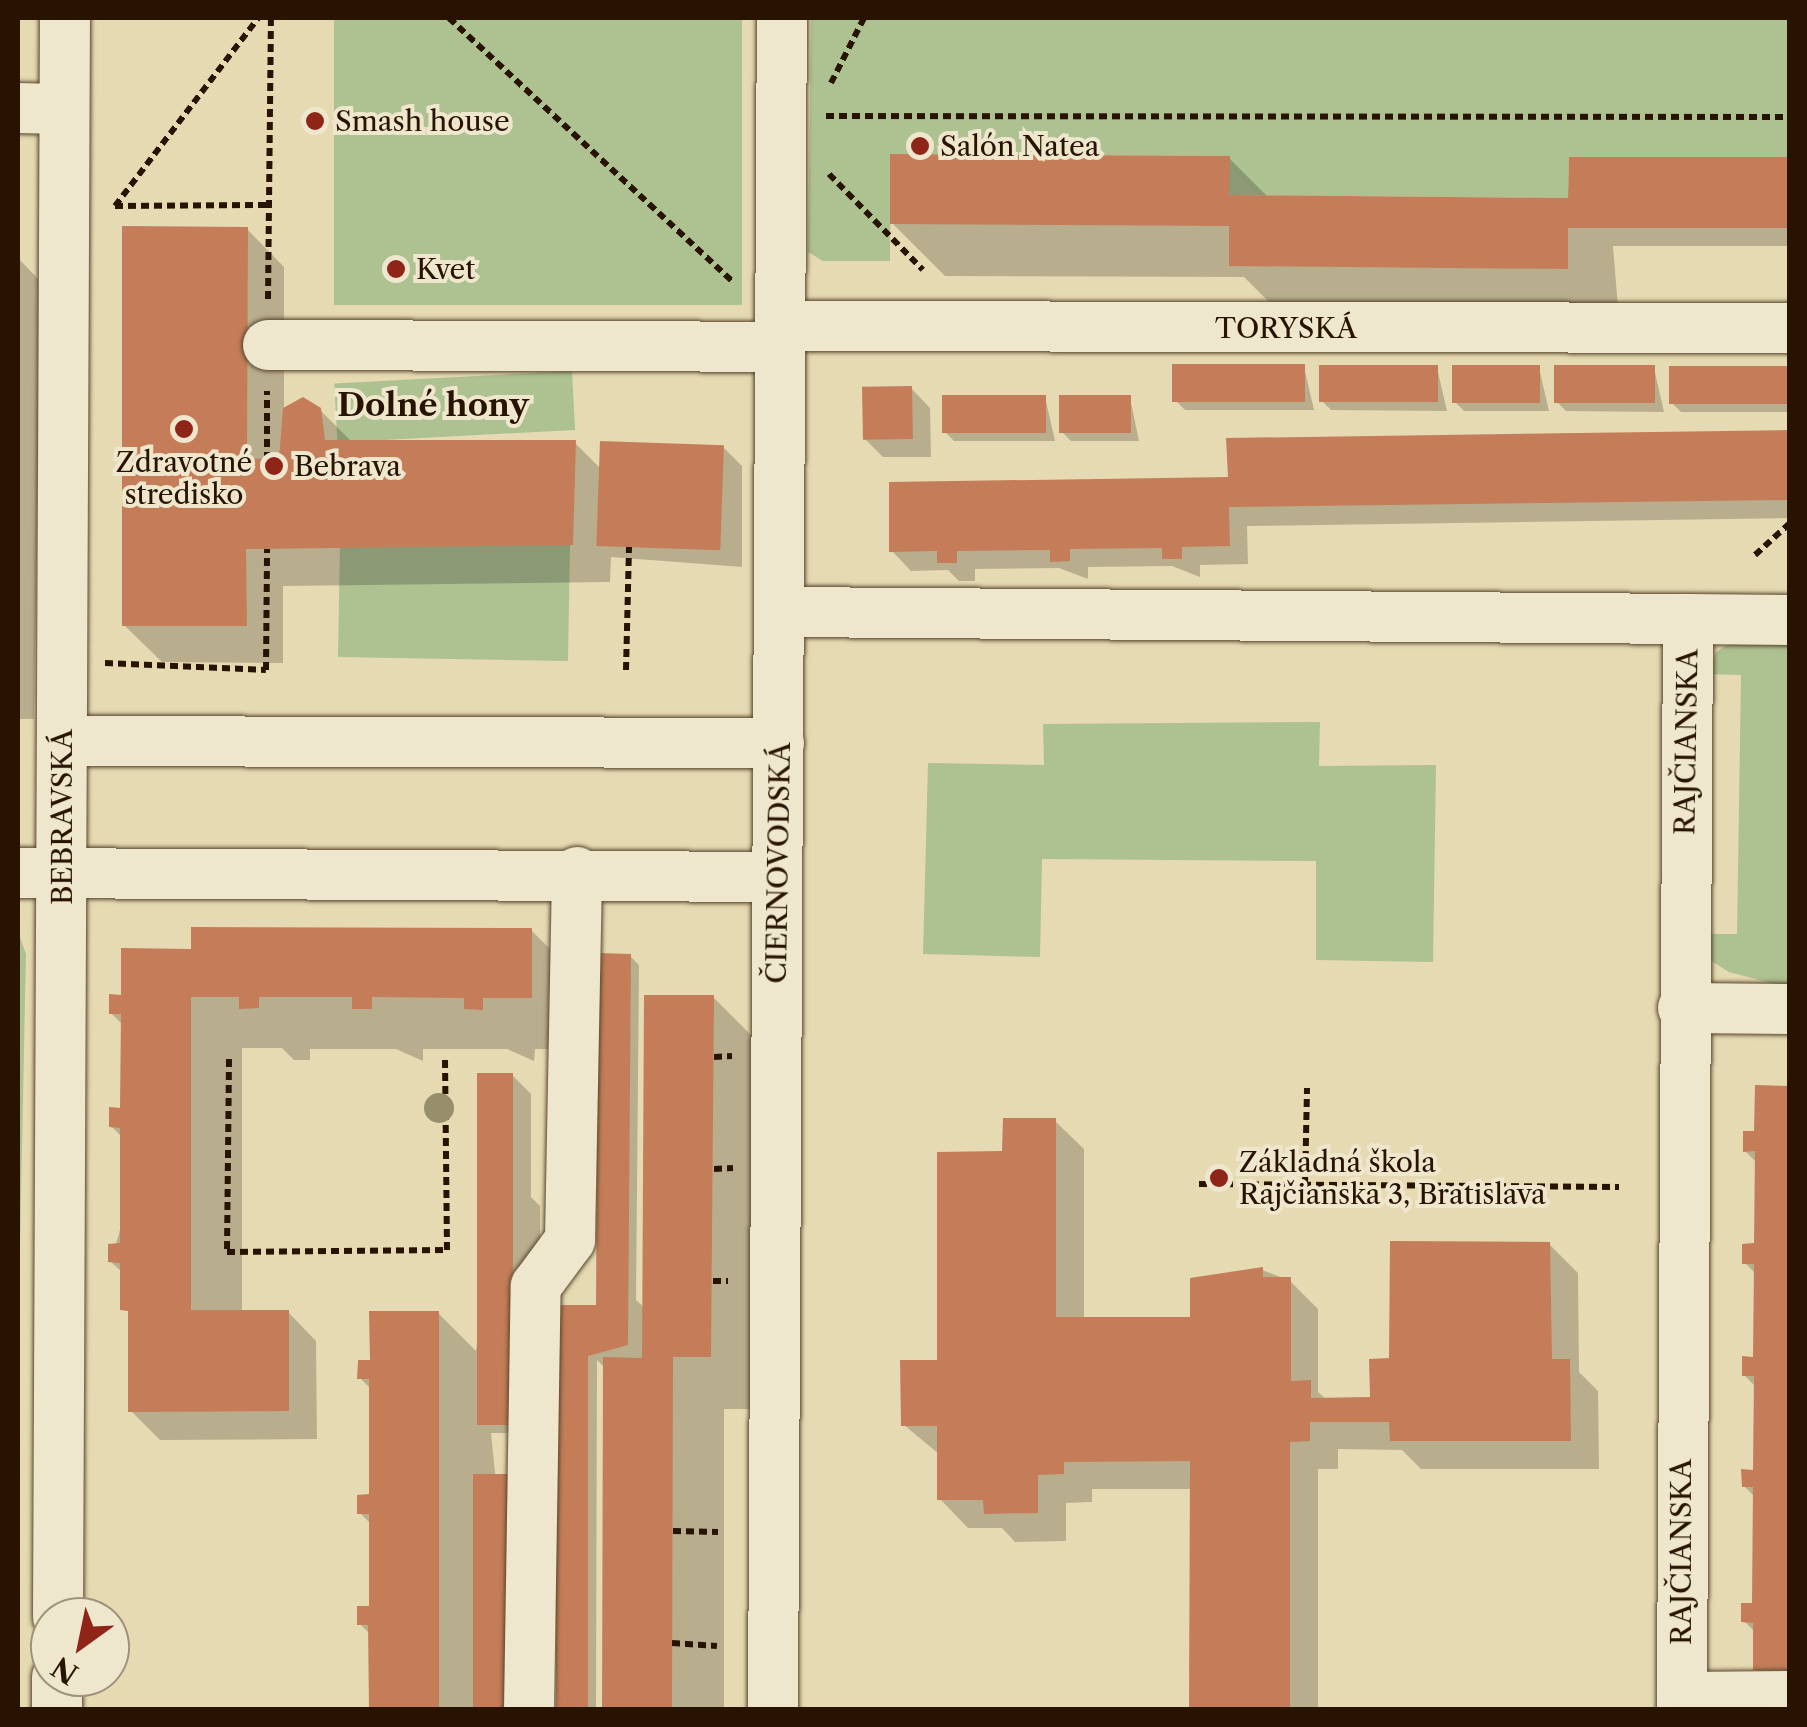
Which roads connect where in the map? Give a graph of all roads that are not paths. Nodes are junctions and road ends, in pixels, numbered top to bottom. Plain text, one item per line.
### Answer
1 (65, 18) edge
2 (782, 18) edge
3 (40, 109) edge
4 (1790, 328) edge
5 (768, 337) junction
6 (268, 345) road end
7 (783, 612) junction
8 (1688, 619) junction
9 (1790, 620) edge
10 (62, 741) junction
11 (778, 742) junction
12 (578, 872) junction
13 (40, 873) edge
14 (777, 877) junction
15 (1683, 1008) junction
16 (1790, 1009) edge
17 (58, 1597) edge
18 (1790, 1696) edge
19 (1682, 1703) edge
20 (529, 1710) edge
21 (773, 1710) edge

1 - 3 street, BEBRAVSKÁ
2 - 5 street, ČIERNOVODSKÁ
3 - 10 street, BEBRAVSKÁ
4 - 5 street, TORYSKÁ
5 - 6 street, TORYSKÁ
5 - 7 street, ČIERNOVODSKÁ
7 - 8 street, RAJČIANSKA
7 - 11 street, ČIERNOVODSKÁ
8 - 9 street
8 - 15 street, RAJČIANSKA
10 - 11 street
10 - 13 street, BEBRAVSKÁ
11 - 14 street, ČIERNOVODSKÁ
12 - 13 street
12 - 14 street
12 - 20 street
13 - 17 street, BEBRAVSKÁ
14 - 21 street, ČIERNOVODSKÁ
15 - 16 street
15 - 19 street, RAJČIANSKA
18 - 19 street

